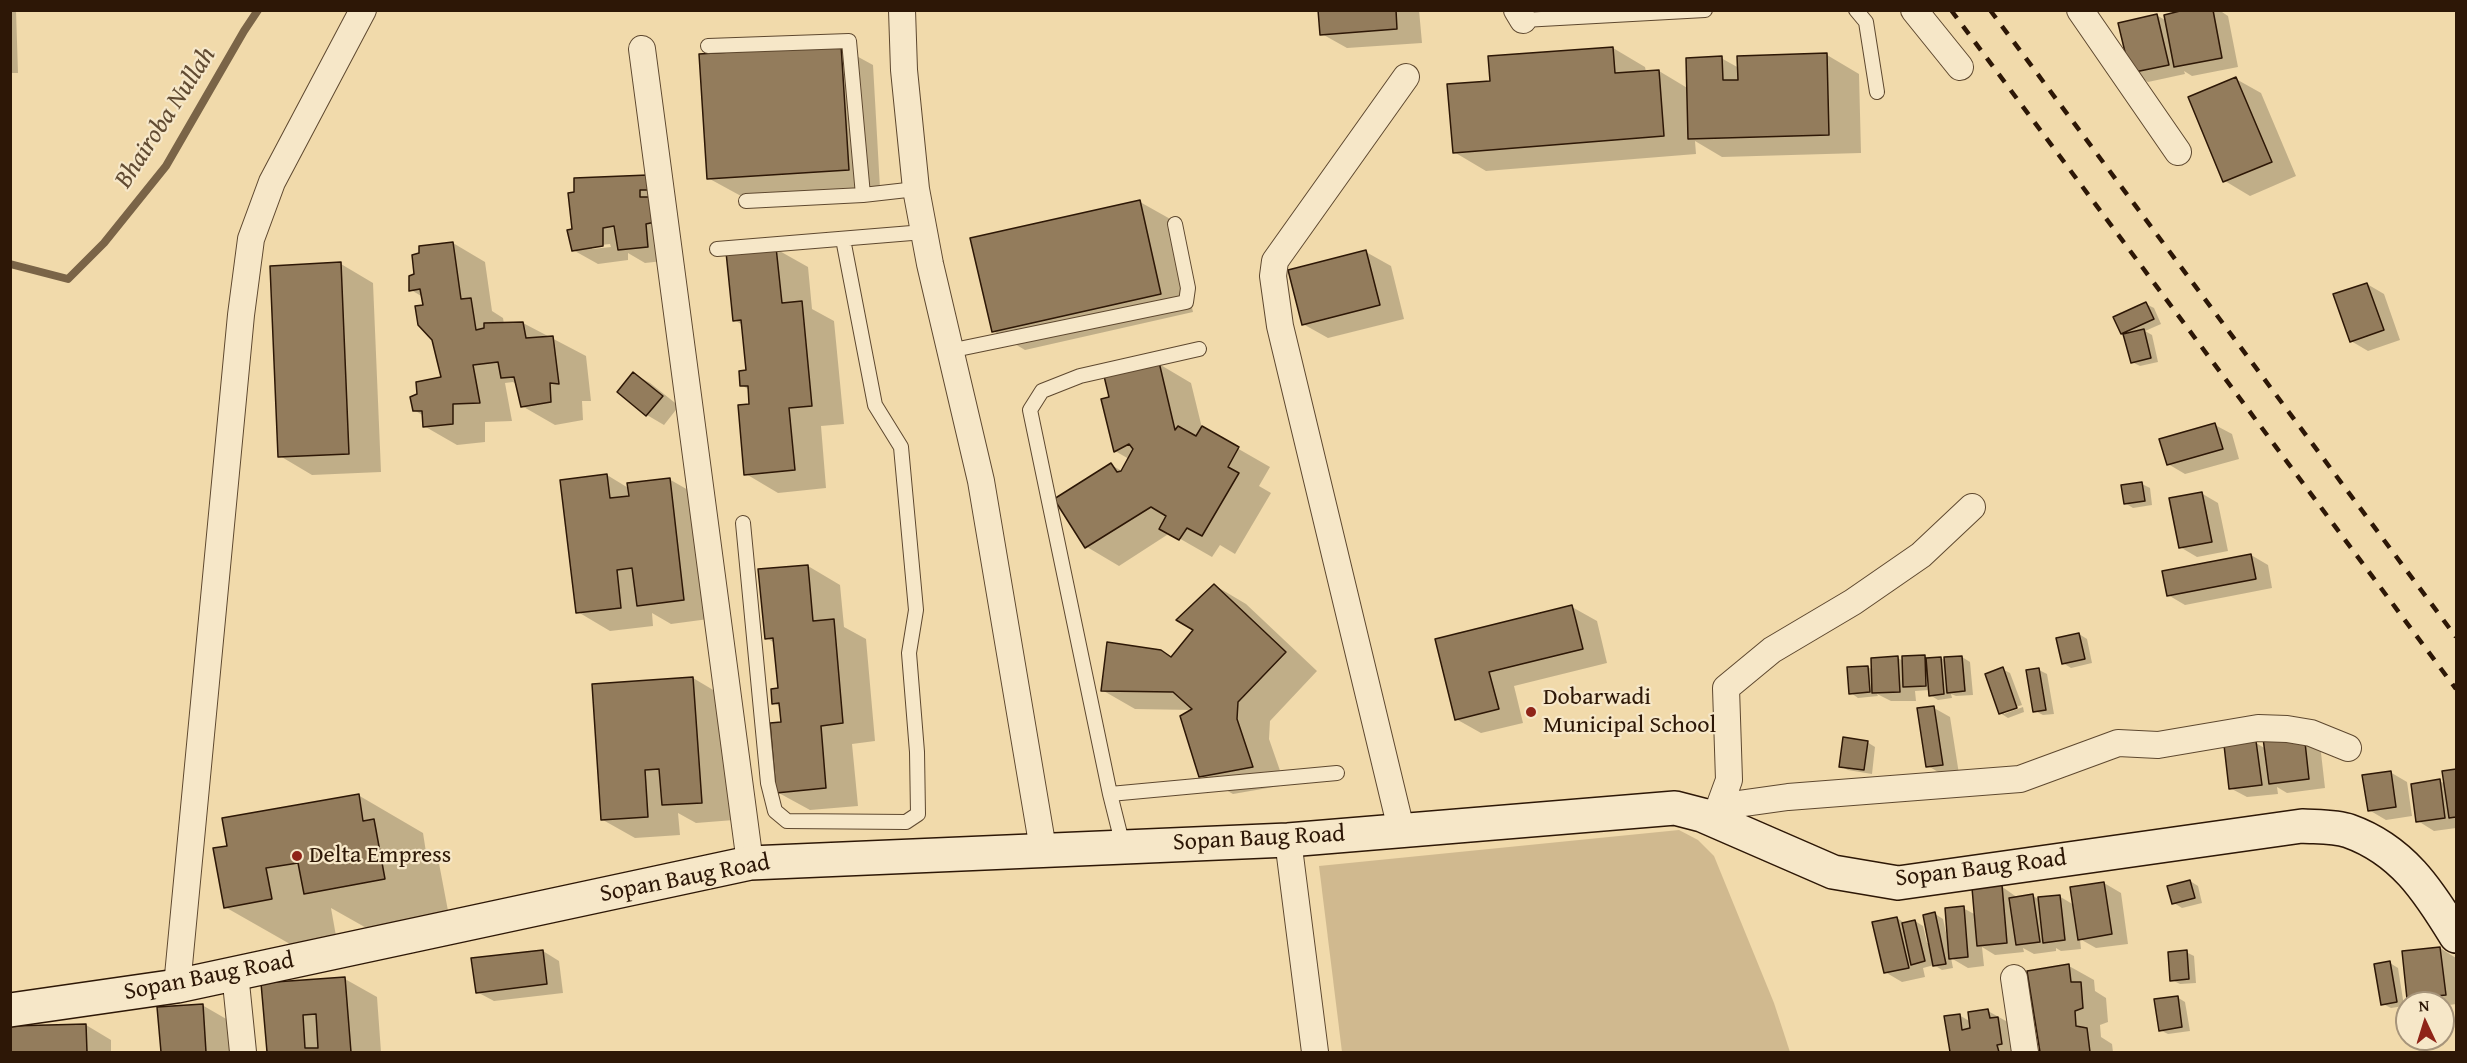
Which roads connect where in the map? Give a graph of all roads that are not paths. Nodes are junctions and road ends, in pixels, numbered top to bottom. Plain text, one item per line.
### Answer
1 (363, 10) edge
2 (902, 10) edge
3 (1705, 10) edge
4 (1856, 10) edge
5 (1914, 10) edge
6 (2080, 10) edge
7 (1520, 15) edge
8 (708, 46) dead end
9 (642, 49) dead end
10 (1960, 67) dead end
11 (1406, 77) dead end
12 (1877, 92) dead end
13 (2178, 152) dead end
14 (916, 189) junction
15 (863, 195) junction
16 (746, 201) dead end
17 (1175, 225) dead end
18 (924, 232) junction
19 (843, 239) junction
20 (717, 249) dead end
21 (1199, 349) dead end
22 (949, 351) junction
23 (1972, 507) dead end
24 (743, 523) dead end
25 (2348, 748) dead end
26 (1336, 773) dead end
27 (1110, 794) junction
28 (1710, 812) junction
29 (1401, 829) junction
30 (1288, 840) junction
31 (1124, 846) junction
32 (1043, 849) junction
33 (750, 863) junction
34 (2457, 936) edge
35 (235, 974) junction
36 (2014, 978) dead end
37 (177, 986) junction
38 (10, 1010) edge
39 (243, 1053) edge
40 (1315, 1053) edge
41 (2025, 1053) edge

1 - 37 street
2 - 14 street
3 - 7 lane
4 - 12 lane
5 - 10 street
6 - 13 street
8 - 15 lane
9 - 33 street
11 - 29 street
14 - 15 lane
14 - 18 street
15 - 16 lane
17 - 22 lane
18 - 19 lane
18 - 22 street
19 - 20 lane
19 - 24 lane
21 - 27 lane
22 - 32 street
23 - 28 street
25 - 28 street
26 - 27 lane
27 - 31 lane
28 - 29 street, Sopan Baug Road
28 - 34 street, Sopan Baug Road
29 - 30 street, Sopan Baug Road
30 - 31 street, Sopan Baug Road
30 - 40 street
31 - 32 street, Sopan Baug Road
32 - 33 street, Sopan Baug Road
33 - 35 street, Sopan Baug Road
35 - 37 street, Sopan Baug Road
35 - 39 street
36 - 41 street
37 - 38 street, Sopan Baug Road

